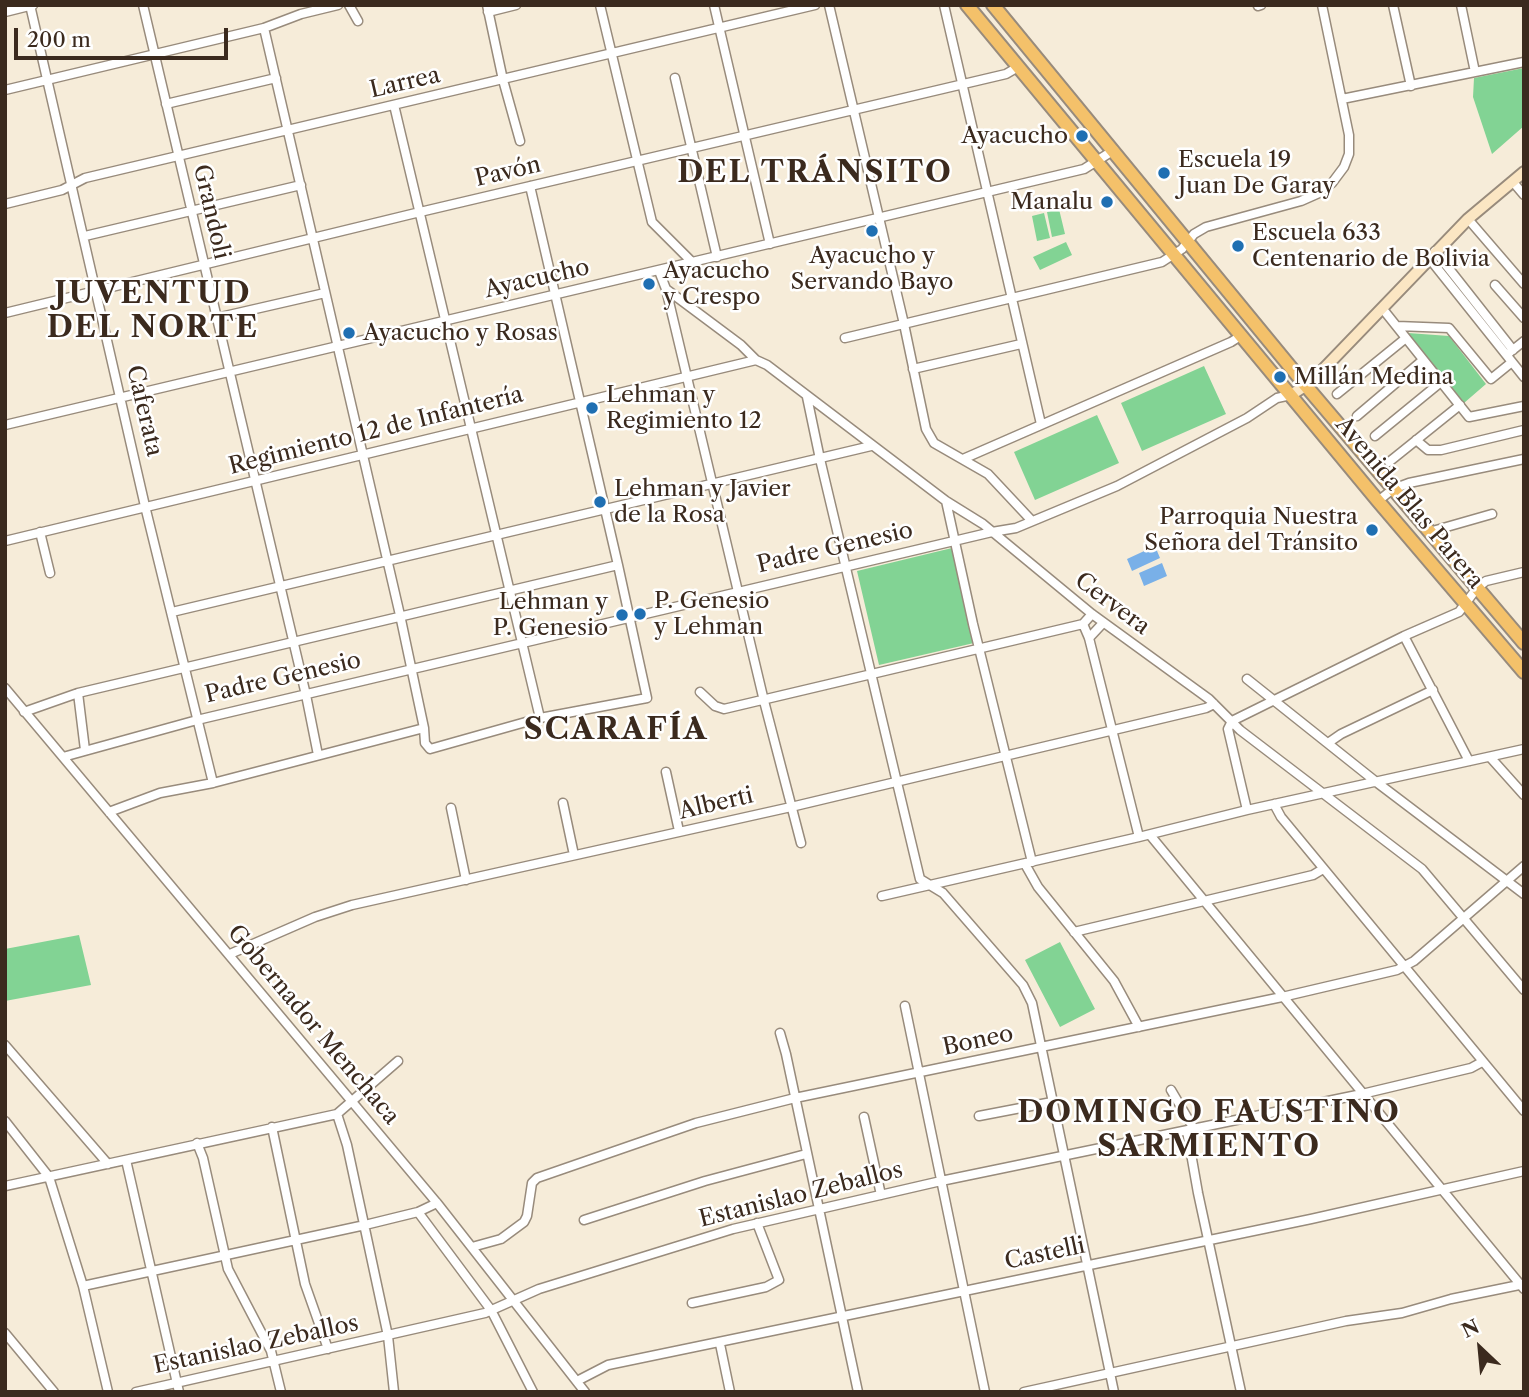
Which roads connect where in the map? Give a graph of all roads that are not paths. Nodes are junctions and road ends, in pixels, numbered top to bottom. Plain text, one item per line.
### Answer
1 (31, 5) edge
2 (143, 5) edge
3 (296, 5) edge
4 (338, 5) edge
5 (349, 5) edge
6 (516, 5) edge
7 (600, 5) edge
8 (714, 5) edge
9 (815, 5) edge
10 (829, 5) edge
11 (944, 5) edge
12 (967, 5) edge
13 (993, 5) edge
14 (1322, 5) edge
15 (1393, 5) edge
16 (1461, 5) edge
17 (488, 8) edge
18 (5, 12) edge
19 (300, 14) junction
20 (358, 21) dead end
21 (264, 28) junction
22 (719, 28) junction
23 (154, 54) junction
24 (611, 54) junction
25 (1524, 62) edge
26 (1018, 67) junction
27 (1475, 72) junction
28 (276, 78) junction
29 (675, 78) dead end
30 (47, 80) junction
31 (503, 80) junction
32 (962, 84) junction
33 (1411, 86) junction
34 (5, 90) edge
35 (1342, 99) junction
36 (166, 104) junction
37 (394, 105) junction
38 (854, 110) junction
39 (288, 130) junction
40 (745, 135) junction
41 (520, 141) dead end
42 (692, 148) junction
43 (1114, 150) junction
44 (178, 156) junction
45 (637, 161) junction
46 (1097, 162) junction
47 (1524, 172) edge
48 (1513, 181) junction
49 (73, 184) junction
50 (300, 185) junction
51 (530, 186) junction
52 (1523, 192) edge
53 (986, 193) junction
54 (5, 204) edge
55 (192, 210) junction
56 (420, 212) junction
57 (880, 218) junction
58 (1468, 219) junction
59 (85, 236) junction
60 (312, 239) junction
61 (1188, 241) junction
62 (770, 244) junction
63 (1174, 255) junction
64 (1432, 255) junction
65 (718, 257) junction
66 (692, 263) junction
67 (204, 265) junction
68 (659, 271) junction
69 (1524, 284) edge
70 (1495, 285) dead end
71 (666, 289) junction
72 (96, 290) junction
73 (325, 293) junction
74 (555, 294) junction
75 (1010, 299) junction
76 (1382, 308) junction
77 (5, 313) edge
78 (216, 318) junction
79 (1524, 318) edge
80 (445, 320) junction
81 (904, 324) junction
82 (1397, 326) junction
83 (1242, 335) junction
84 (845, 338) dead end
85 (1406, 338) junction
86 (1524, 341) edge
87 (1021, 344) junction
88 (338, 346) junction
89 (1511, 355) junction
90 (756, 360) junction
91 (1423, 360) junction
92 (913, 369) junction
93 (229, 373) junction
94 (686, 376) junction
95 (1524, 377) edge
96 (1441, 382) junction
97 (1306, 386) junction
98 (1338, 394) dead end
99 (1291, 395) junction
100 (807, 397) junction
101 (121, 398) junction
102 (581, 401) junction
103 (1460, 405) junction
104 (1524, 406) edge
105 (1356, 416) dead end
106 (1041, 424) junction
107 (5, 425) edge
108 (472, 428) junction
109 (1524, 430) edge
110 (1375, 436) dead end
111 (1416, 440) junction
112 (871, 446) junction
113 (363, 454) junction
114 (820, 459) junction
115 (963, 459) junction
116 (1524, 459) edge
117 (1389, 462) dead end
118 (255, 480) junction
119 (713, 484) junction
120 (1393, 489) junction
121 (946, 501) junction
122 (1378, 501) junction
123 (145, 506) junction
124 (605, 509) junction
125 (1492, 514) dead end
126 (1032, 521) junction
127 (40, 532) junction
128 (992, 532) junction
129 (1429, 532) junction
130 (496, 534) junction
131 (5, 541) edge
132 (954, 542) junction
133 (387, 560) junction
134 (618, 565) junction
135 (847, 566) junction
136 (1524, 572) edge
137 (50, 573) dead end
138 (279, 586) junction
139 (1477, 589) junction
140 (510, 590) junction
141 (738, 592) junction
142 (1466, 604) junction
143 (172, 612) junction
144 (1092, 614) junction
145 (400, 615) junction
146 (629, 619) junction
147 (1103, 623) junction
148 (1083, 624) junction
149 (1404, 636) junction
150 (1089, 638) junction
151 (293, 641) junction
152 (1524, 643) edge
153 (523, 644) junction
154 (979, 648) junction
155 (185, 667) junction
156 (412, 670) junction
157 (1524, 672) edge
158 (872, 674) junction
159 (1247, 679) dead end
160 (5, 688) edge
161 (1433, 690) junction
162 (700, 692) dead end
163 (78, 693) junction
164 (306, 695) junction
165 (764, 701) junction
166 (1275, 701) junction
167 (1214, 704) junction
168 (24, 712) junction
169 (540, 718) junction
170 (197, 720) junction
171 (1232, 721) junction
172 (424, 727) junction
173 (1112, 731) junction
174 (1328, 743) junction
175 (1524, 749) edge
176 (85, 750) junction
177 (318, 755) junction
178 (1005, 756) junction
179 (63, 757) junction
180 (1490, 757) junction
181 (1469, 761) junction
182 (666, 772) dead end
183 (897, 781) junction
184 (1375, 781) junction
185 (214, 783) junction
186 (1324, 792) junction
187 (1524, 795) edge
188 (563, 803) dead end
189 (1273, 804) junction
190 (791, 807) junction
191 (451, 808) dead end
192 (1247, 810) junction
193 (109, 812) junction
194 (680, 831) junction
195 (1150, 835) junction
196 (1139, 837) junction
197 (801, 844) dead end
198 (574, 855) junction
199 (1028, 863) junction
200 (1524, 866) edge
201 (1323, 869) junction
202 (466, 880) junction
203 (1506, 881) junction
204 (930, 885) junction
205 (1524, 894) edge
206 (882, 896) dead end
207 (1202, 900) junction
208 (1464, 917) junction
209 (1073, 932) junction
210 (230, 954) junction
211 (1405, 967) junction
212 (1524, 990) edge
213 (1282, 997) junction
214 (905, 1006) dead end
215 (1139, 1027) junction
216 (780, 1033) dead end
217 (5, 1045) edge
218 (1042, 1047) junction
219 (398, 1061) dead end
220 (1482, 1062) junction
221 (919, 1073) junction
222 (1171, 1090) dead end
223 (1362, 1094) junction
224 (794, 1098) junction
225 (351, 1100) junction
226 (1052, 1101) junction
227 (1524, 1111) edge
228 (337, 1114) junction
229 (979, 1116) dead end
230 (864, 1117) dead end
231 (5, 1122) edge
232 (272, 1127) junction
233 (1190, 1130) junction
234 (197, 1143) junction
235 (806, 1154) junction
236 (1063, 1155) junction
237 (126, 1160) junction
238 (108, 1164) junction
239 (1524, 1171) edge
240 (49, 1177) junction
241 (941, 1181) junction
242 (5, 1186) edge
243 (1442, 1189) junction
244 (880, 1195) junction
245 (437, 1203) junction
246 (818, 1209) junction
247 (418, 1212) junction
248 (584, 1220) dead end
249 (757, 1223) junction
250 (365, 1225) junction
251 (295, 1240) junction
252 (1209, 1240) junction
253 (472, 1247) junction
254 (224, 1257) junction
255 (1087, 1265) junction
256 (152, 1272) junction
257 (83, 1286) junction
258 (1523, 1286) edge
259 (964, 1291) junction
260 (514, 1300) junction
261 (692, 1303) dead end
262 (491, 1310) junction
263 (842, 1317) junction
264 (5, 1334) edge
265 (388, 1336) junction
266 (720, 1344) junction
267 (1232, 1348) junction
268 (328, 1349) junction
269 (274, 1361) junction
270 (1110, 1373) junction
271 (577, 1381) junction
272 (177, 1382) junction
273 (54, 1392) edge
274 (108, 1392) edge
275 (136, 1392) edge
276 (179, 1392) edge
277 (281, 1392) edge
278 (394, 1392) edge
279 (533, 1392) edge
280 (585, 1392) edge
281 (730, 1392) edge
282 (858, 1392) edge
283 (985, 1392) edge
284 (1024, 1392) edge
285 (1114, 1392) edge
286 (1241, 1392) edge

1 - 18 street
1 - 30 street, Caferata
2 - 23 street, Grandoli
3 - 19 street
4 - 19 street
5 - 20 street
6 - 17 street
7 - 24 street
8 - 22 street
9 - 22 street, Larrea
10 - 38 street
11 - 32 street
12 - 26 main road, Avenida Blas Parera
13 - 43 main road, Avenida Blas Parera
14 - 35 street
15 - 33 street
16 - 27 street
17 - 31 street
19 - 21 street
21 - 23 street
21 - 28 street
22 - 24 street, Larrea
22 - 40 street
23 - 30 street
23 - 36 street, Grandoli
24 - 31 street, Larrea
24 - 45 street
25 - 27 street
26 - 32 street, Pavón
26 - 46 main road, Avenida Blas Parera
27 - 33 street
28 - 36 street
28 - 39 street
29 - 42 street
30 - 34 street
30 - 49 street, Caferata
31 - 37 street, Larrea
31 - 41 street
32 - 38 street, Pavón
32 - 53 street
33 - 35 street
35 - 61 street
36 - 44 street, Grandoli
37 - 39 street, Larrea
37 - 56 street
38 - 40 street, Pavón
38 - 57 street
39 - 44 street, Larrea
39 - 50 street
40 - 42 street, Pavón
40 - 62 street
42 - 45 street, Pavón
42 - 65 street
43 - 46 street, Ayacucho
43 - 61 main road, Avenida Blas Parera
44 - 49 street, Larrea
44 - 55 street, Grandoli
45 - 51 street, Pavón
45 - 66 street
46 - 53 street, Ayacucho
46 - 63 main road, Avenida Blas Parera
47 - 48 street, Padre Genesio
48 - 52 street
48 - 58 street, Padre Genesio
49 - 54 street, Larrea
49 - 59 street, Caferata
50 - 55 street
50 - 60 street
51 - 56 street, Pavón
51 - 74 street
53 - 57 street, Ayacucho
53 - 75 street
55 - 59 street
55 - 67 street, Grandoli
56 - 60 street, Pavón
56 - 80 street
57 - 62 street, Ayacucho
57 - 81 street
58 - 64 street, Padre Genesio
58 - 69 street
59 - 72 street, Caferata
60 - 67 street, Pavón
60 - 73 street
61 - 63 street
61 - 97 main road, Avenida Blas Parera
62 - 65 street, Ayacucho
63 - 75 street
63 - 83 main road, Avenida Blas Parera
64 - 76 street, Padre Genesio
64 - 89 street
65 - 66 street, Ayacucho
66 - 68 street, Ayacucho
67 - 72 street, Pavón
67 - 78 street, Grandoli
68 - 71 street
68 - 74 street, Ayacucho
70 - 79 street
71 - 90 street, Cervera
71 - 94 street
72 - 77 street, Pavón
72 - 101 street, Caferata
73 - 78 street
73 - 88 street
74 - 80 street, Ayacucho
74 - 102 street
75 - 81 street
75 - 87 street
76 - 82 street
76 - 97 street, Padre Genesio
78 - 93 street, Grandoli
80 - 88 street, Ayacucho
80 - 108 street
81 - 84 street
81 - 92 street
82 - 85 street
82 - 89 street
83 - 99 main road, Avenida Blas Parera
83 - 106 street
85 - 91 street
85 - 98 street
86 - 89 street
87 - 92 street
87 - 106 street
88 - 93 street, Ayacucho
88 - 113 street
89 - 95 street
90 - 94 street, Regimiento 12 de Infantería
90 - 100 street, Cervera
91 - 96 street
91 - 105 street
92 - 115 street
93 - 101 street, Ayacucho
93 - 118 street, Grandoli
94 - 102 street, Regimiento 12 de Infantería
94 - 119 street
96 - 103 street
96 - 110 street
97 - 99 street, Padre Genesio
97 - 120 main road, Avenida Blas Parera
99 - 122 main road, Avenida Blas Parera
99 - 126 street, Padre Genesio
100 - 112 street, Cervera
100 - 114 street
101 - 107 street, Ayacucho
101 - 123 street, Caferata
102 - 108 street, Regimiento 12 de Infantería
102 - 124 street
103 - 104 street
103 - 111 street
106 - 115 street
108 - 113 street, Regimiento 12 de Infantería
108 - 130 street
109 - 111 street
111 - 117 street
112 - 114 street
112 - 121 street, Cervera
113 - 118 street, Regimiento 12 de Infantería
113 - 133 street
114 - 119 street
114 - 135 street
115 - 126 street
116 - 120 street
118 - 123 street, Regimiento 12 de Infantería
118 - 138 street, Grandoli
119 - 124 street
119 - 141 street
120 - 122 street
120 - 129 main road, Avenida Blas Parera
121 - 128 street, Cervera
121 - 132 street
122 - 142 main road, Avenida Blas Parera
123 - 127 street, Regimiento 12 de Infantería
123 - 143 street, Caferata
124 - 130 street
124 - 134 street
125 - 129 street
126 - 128 street, Padre Genesio
127 - 131 street, Regimiento 12 de Infantería
127 - 137 street
128 - 132 street, Padre Genesio
128 - 144 street, Cervera
129 - 139 main road, Avenida Blas Parera
130 - 133 street
130 - 140 street
132 - 135 street, Padre Genesio
132 - 154 street
133 - 138 street
133 - 145 street
134 - 140 street
134 - 146 street
135 - 141 street, Padre Genesio
135 - 158 street
136 - 139 street
138 - 143 street
138 - 151 street, Grandoli
139 - 142 street
139 - 152 main road, Avenida Blas Parera
140 - 145 street
140 - 153 street
141 - 146 street, Padre Genesio
141 - 165 street
142 - 149 street
142 - 157 main road, Avenida Blas Parera
143 - 155 street, Caferata
144 - 147 street, Cervera
144 - 148 street
145 - 151 street
145 - 156 street
146 - 153 street, Padre Genesio
146 - 169 street
147 - 150 street
147 - 167 street, Cervera
148 - 150 street
148 - 154 street
149 - 161 street
149 - 166 street
150 - 173 street
151 - 155 street
151 - 164 street, Grandoli
153 - 156 street, Padre Genesio
153 - 169 street
154 - 158 street
154 - 178 street
155 - 163 street
155 - 170 street, Caferata
156 - 164 street, Padre Genesio
156 - 172 street
158 - 165 street
158 - 183 street
159 - 166 street
160 - 168 street, Gobernador Menchaca
161 - 174 street
161 - 181 street
162 - 165 street
163 - 168 street
163 - 176 street
164 - 170 street, Padre Genesio
164 - 177 street, Grandoli
165 - 190 street
166 - 171 street
166 - 174 street
167 - 171 street, Cervera
167 - 173 street, Alberti
168 - 179 street, Gobernador Menchaca
169 - 172 street
170 - 176 street, Padre Genesio
170 - 185 street, Caferata
171 - 186 street, Cervera
171 - 192 street
172 - 177 street
173 - 178 street, Alberti
173 - 196 street
174 - 184 street
175 - 180 street
176 - 179 street, Padre Genesio
177 - 185 street
178 - 183 street, Alberti
178 - 199 street
179 - 193 street, Gobernador Menchaca
180 - 181 street
180 - 187 street
181 - 184 street
182 - 194 street
183 - 190 street, Alberti
183 - 204 street
184 - 186 street
184 - 203 street
185 - 193 street
186 - 189 street
186 - 208 street, Cervera
188 - 198 street
189 - 192 street
189 - 201 street
190 - 194 street, Alberti
190 - 197 street
191 - 202 street
192 - 195 street
193 - 210 street, Gobernador Menchaca
194 - 198 street, Alberti
195 - 196 street
195 - 207 street
196 - 199 street
198 - 202 street, Alberti
199 - 204 street
199 - 209 street
200 - 203 street, Boneo
201 - 207 street
201 - 211 street
202 - 210 street, Alberti
203 - 205 street
203 - 208 street, Boneo
204 - 206 street
204 - 218 street
207 - 209 street
207 - 213 street
208 - 211 street, Boneo
208 - 212 street, Cervera
209 - 215 street
210 - 225 street, Gobernador Menchaca
211 - 213 street, Boneo
211 - 220 street
213 - 215 street, Boneo
213 - 223 street
214 - 221 street
215 - 218 street, Boneo
216 - 224 street
217 - 238 street
218 - 221 street, Boneo
218 - 226 street
219 - 225 street
220 - 223 street, Estanislao Zeballos
220 - 227 street
221 - 224 street, Boneo
221 - 241 street
222 - 233 street
223 - 233 street, Estanislao Zeballos
223 - 243 street
224 - 235 street
224 - 253 street, Boneo
225 - 228 street
225 - 245 street, Gobernador Menchaca
226 - 229 street
226 - 236 street
228 - 232 street
228 - 250 street
230 - 244 street
231 - 240 street
232 - 234 street
232 - 251 street
233 - 236 street, Estanislao Zeballos
233 - 252 street
234 - 237 street
234 - 254 street
235 - 246 street
235 - 248 street
236 - 241 street, Estanislao Zeballos
236 - 255 street
237 - 238 street
237 - 256 street
238 - 240 street
239 - 243 street, Castelli
240 - 242 street
240 - 257 street
241 - 244 street, Estanislao Zeballos
241 - 259 street
243 - 252 street, Castelli
243 - 258 street
244 - 246 street, Estanislao Zeballos
245 - 247 street
245 - 253 street, Gobernador Menchaca
246 - 249 street, Estanislao Zeballos
246 - 263 street
247 - 250 street
247 - 262 street
249 - 260 street, Estanislao Zeballos
249 - 261 street
250 - 251 street
250 - 265 street
251 - 254 street
251 - 268 street
252 - 255 street, Castelli
252 - 267 street
253 - 260 street, Gobernador Menchaca
254 - 256 street
254 - 269 street
255 - 259 street, Castelli
255 - 270 street
256 - 257 street
256 - 272 street
257 - 274 street
258 - 267 street
259 - 263 street, Castelli
259 - 283 street
260 - 262 street, Estanislao Zeballos
260 - 271 street, Gobernador Menchaca
262 - 265 street, Estanislao Zeballos
262 - 279 street
263 - 266 street, Castelli
263 - 282 street
264 - 273 street
265 - 268 street, Estanislao Zeballos
265 - 278 street
266 - 271 street, Castelli
266 - 281 street
267 - 270 street
267 - 286 street
268 - 269 street, Estanislao Zeballos
269 - 272 street, Estanislao Zeballos
269 - 277 street
270 - 284 street
270 - 285 street
271 - 280 street, Gobernador Menchaca
272 - 275 street, Estanislao Zeballos
272 - 276 street

